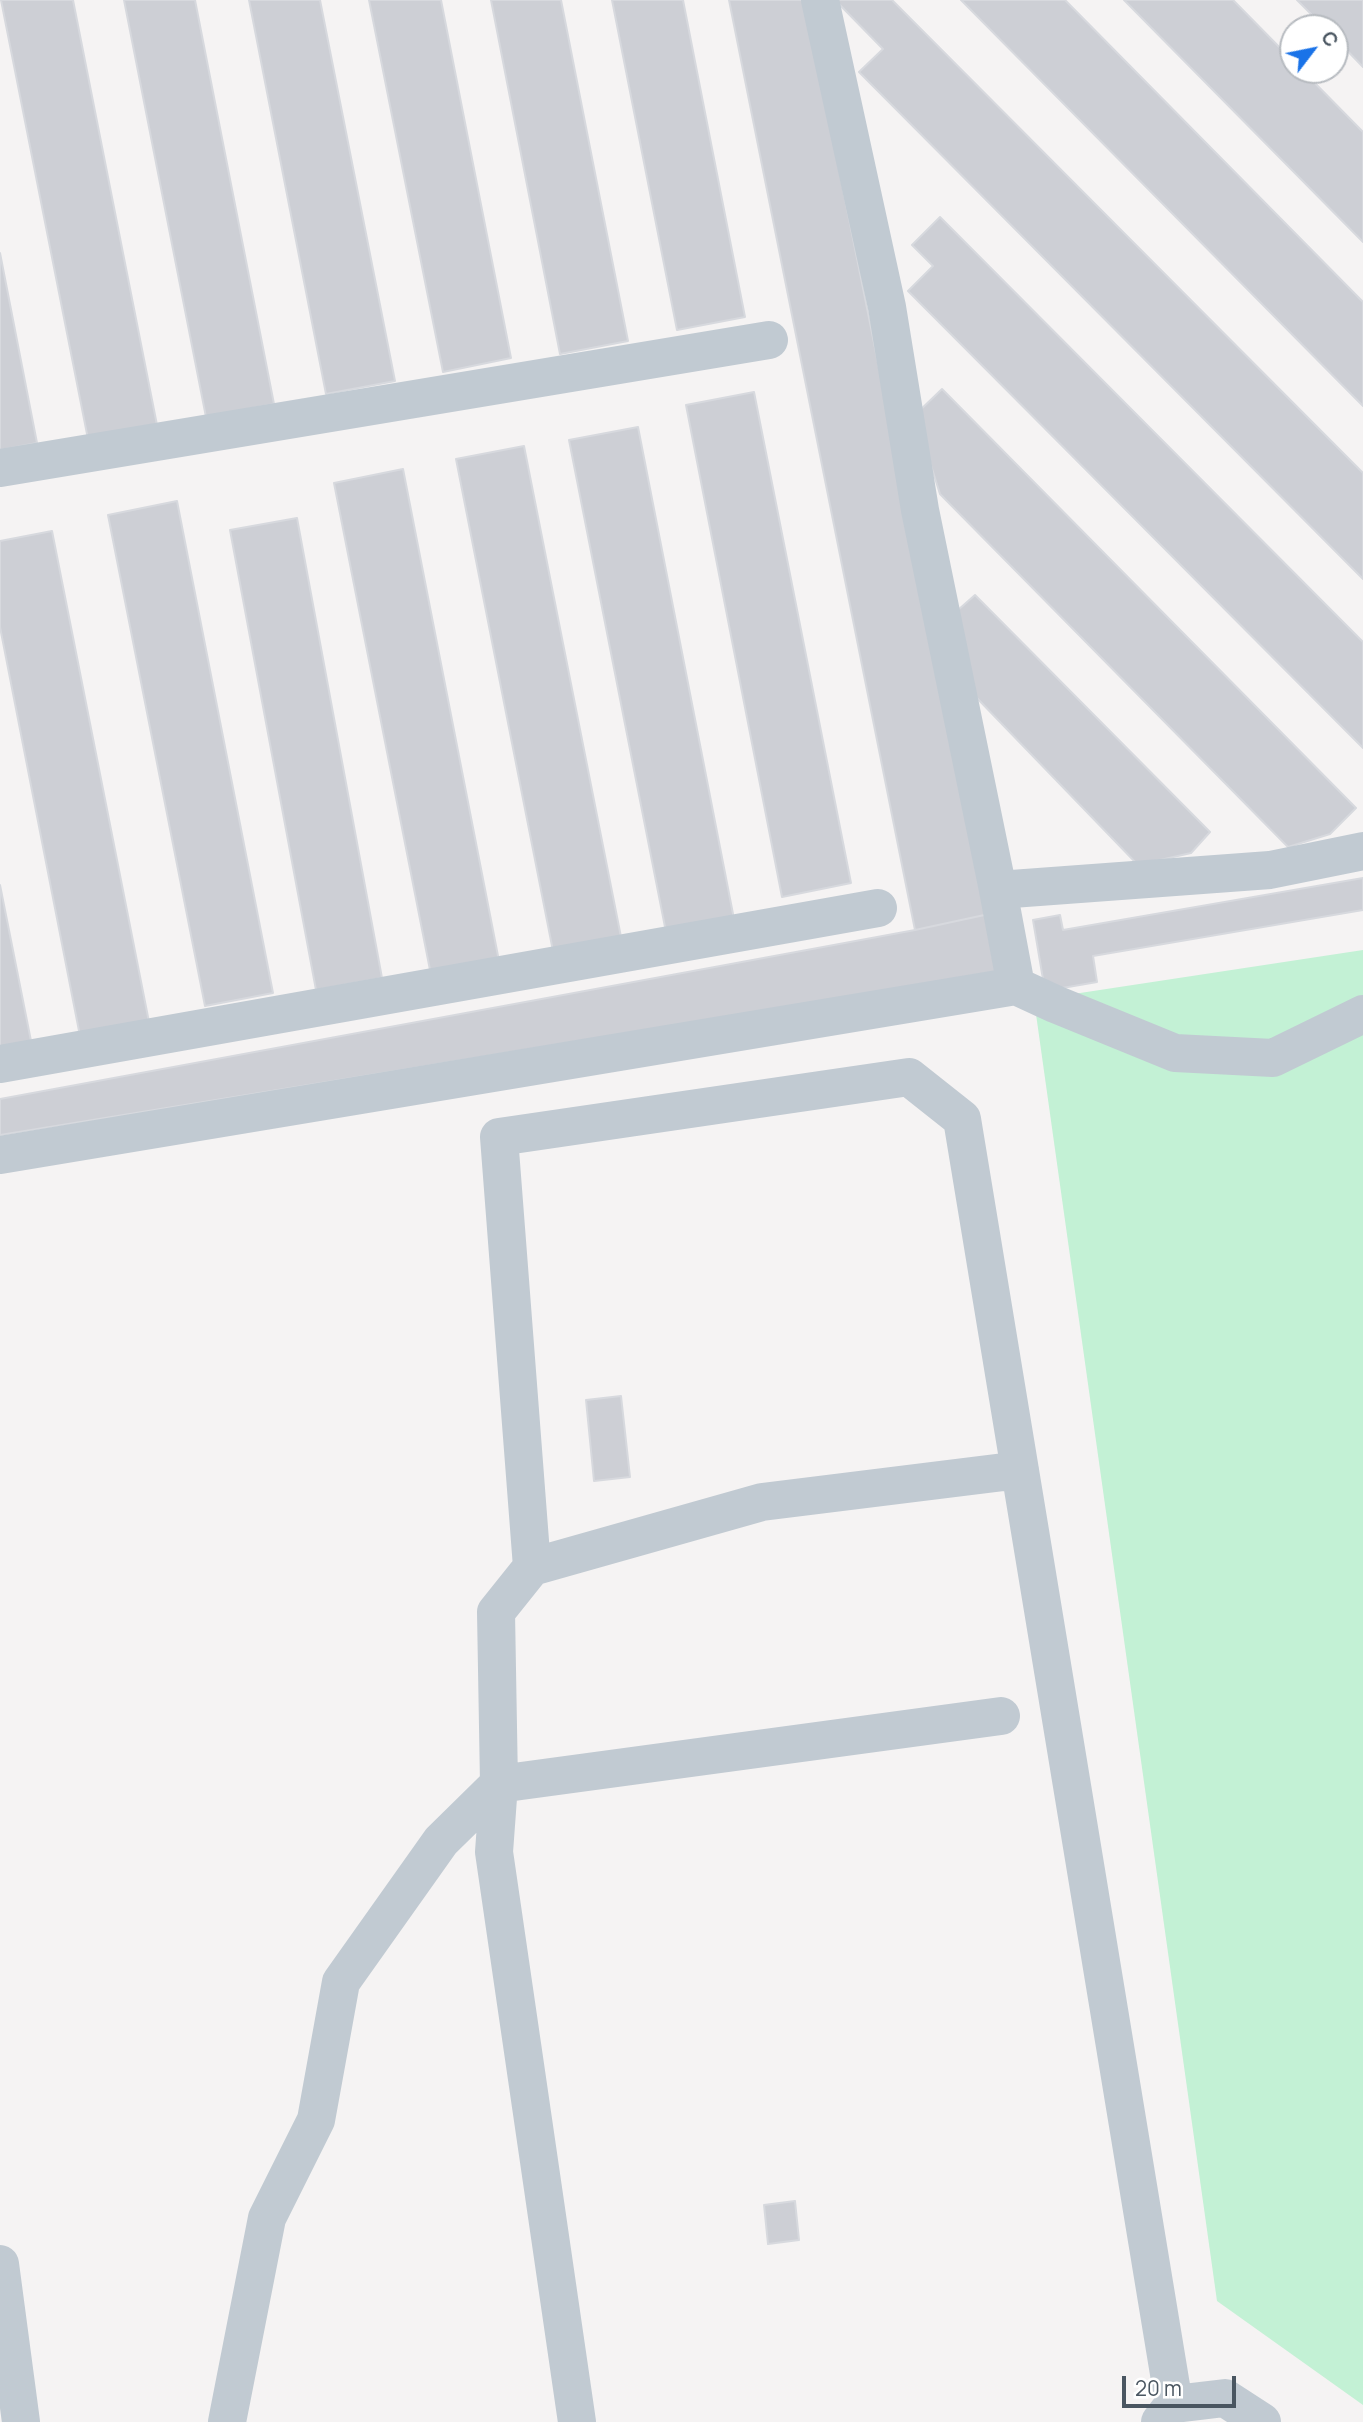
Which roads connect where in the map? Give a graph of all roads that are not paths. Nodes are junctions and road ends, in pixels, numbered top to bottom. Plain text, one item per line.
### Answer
1 (820, 0) edge
2 (769, 340) dead end
3 (0, 468) edge
4 (1363, 851) edge
5 (998, 890) junction
6 (878, 908) dead end
7 (1016, 986) junction
8 (1363, 1014) edge
9 (0, 1064) edge
10 (0, 1155) edge
11 (1020, 1469) junction
12 (532, 1567) junction
13 (1000, 1716) dead end
14 (499, 1784) junction
15 (0, 2264) edge
16 (1167, 2413) edge
17 (21, 2422) edge
18 (227, 2422) edge
19 (577, 2422) edge
20 (1262, 2422) edge

1 - 5 lane
2 - 3 lane
4 - 5 lane
5 - 7 lane
6 - 9 lane
7 - 8 lane
7 - 10 lane
11 - 12 lane
11 - 12 lane
11 - 16 lane
12 - 14 lane
13 - 14 lane
14 - 18 lane
14 - 19 lane
15 - 17 lane
16 - 20 lane

